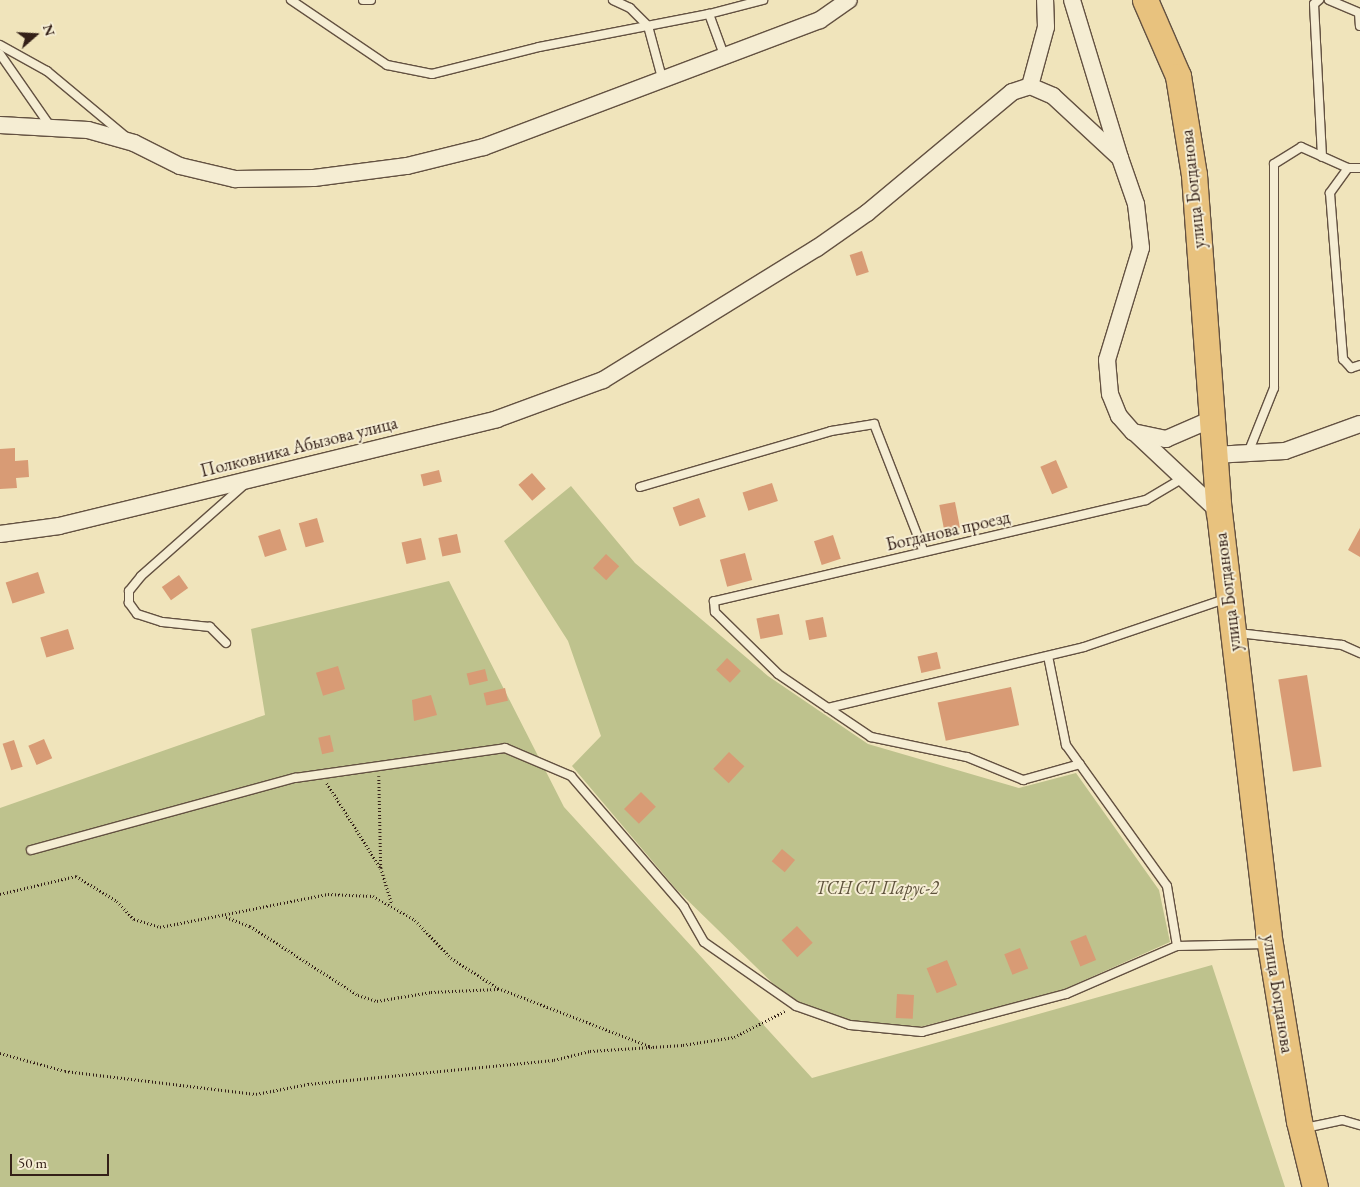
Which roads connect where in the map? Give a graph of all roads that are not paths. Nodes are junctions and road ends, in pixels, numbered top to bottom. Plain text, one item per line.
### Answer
1 (291, 0) edge
2 (364, 0) edge
3 (371, 0) edge
4 (613, 0) edge
5 (762, 0) edge
6 (849, 0) edge
7 (1045, 0) edge
8 (1072, 0) edge
9 (1145, 0) edge
10 (1319, 0) edge
11 (1329, 0) edge
12 (1359, 13) edge
13 (709, 14) junction
14 (648, 26) junction
15 (1360, 26) edge
16 (0, 45) edge
17 (0, 54) edge
18 (724, 55) junction
19 (662, 78) junction
20 (1030, 86) junction
21 (0, 125) edge
22 (50, 126) junction
23 (134, 143) junction
24 (1322, 157) junction
25 (1120, 158) junction
26 (1348, 168) junction
27 (1360, 168) edge
28 (1360, 365) edge
29 (1212, 419) junction
30 (1360, 424) edge
31 (1133, 432) junction
32 (1214, 455) junction
33 (1247, 455) junction
34 (1183, 478) junction
35 (252, 479) junction
36 (640, 487) dead end
37 (1219, 512) junction
38 (0, 534) edge
39 (924, 552) junction
40 (1229, 597) junction
41 (1233, 633) junction
42 (226, 643) dead end
43 (1360, 653) edge
44 (1048, 656) junction
45 (828, 708) junction
46 (1080, 764) junction
47 (31, 850) dead end
48 (1270, 944) junction
49 (1177, 946) junction
50 (1360, 1125) edge
51 (1301, 1129) junction
52 (1315, 1187) edge

1 - 14 lane
2 - 3 lane
4 - 14 lane
5 - 13 lane
6 - 18 street
7 - 20 street
8 - 25 street
9 - 29 main road, улица Богданова
10 - 24 lane
11 - 12 lane
12 - 15 lane
13 - 14 lane
13 - 18 lane
14 - 19 lane
16 - 23 lane
17 - 22 lane
18 - 19 street
19 - 23 street
20 - 25 street
20 - 35 street, Полковника Абызова улица
21 - 22 street
22 - 23 street
24 - 26 lane
24 - 33 lane
25 - 31 street
26 - 27 lane
26 - 28 lane
29 - 31 street
29 - 32 main road, улица Богданова
30 - 33 street
31 - 34 street
32 - 33 street
32 - 37 main road, улица Богданова
34 - 37 street
34 - 39 lane, Богданова проезд
35 - 38 street, Полковника Абызова улица
35 - 42 lane
36 - 39 lane
37 - 40 main road, улица Богданова
39 - 45 lane, Богданова проезд
40 - 41 main road, улица Богданова
40 - 44 lane
41 - 43 lane
41 - 48 main road, улица Богданова
44 - 45 lane
44 - 46 lane
45 - 46 lane
46 - 49 lane
47 - 49 lane
48 - 49 lane
48 - 51 main road, улица Богданова
50 - 51 lane
51 - 52 main road, улица Богданова

